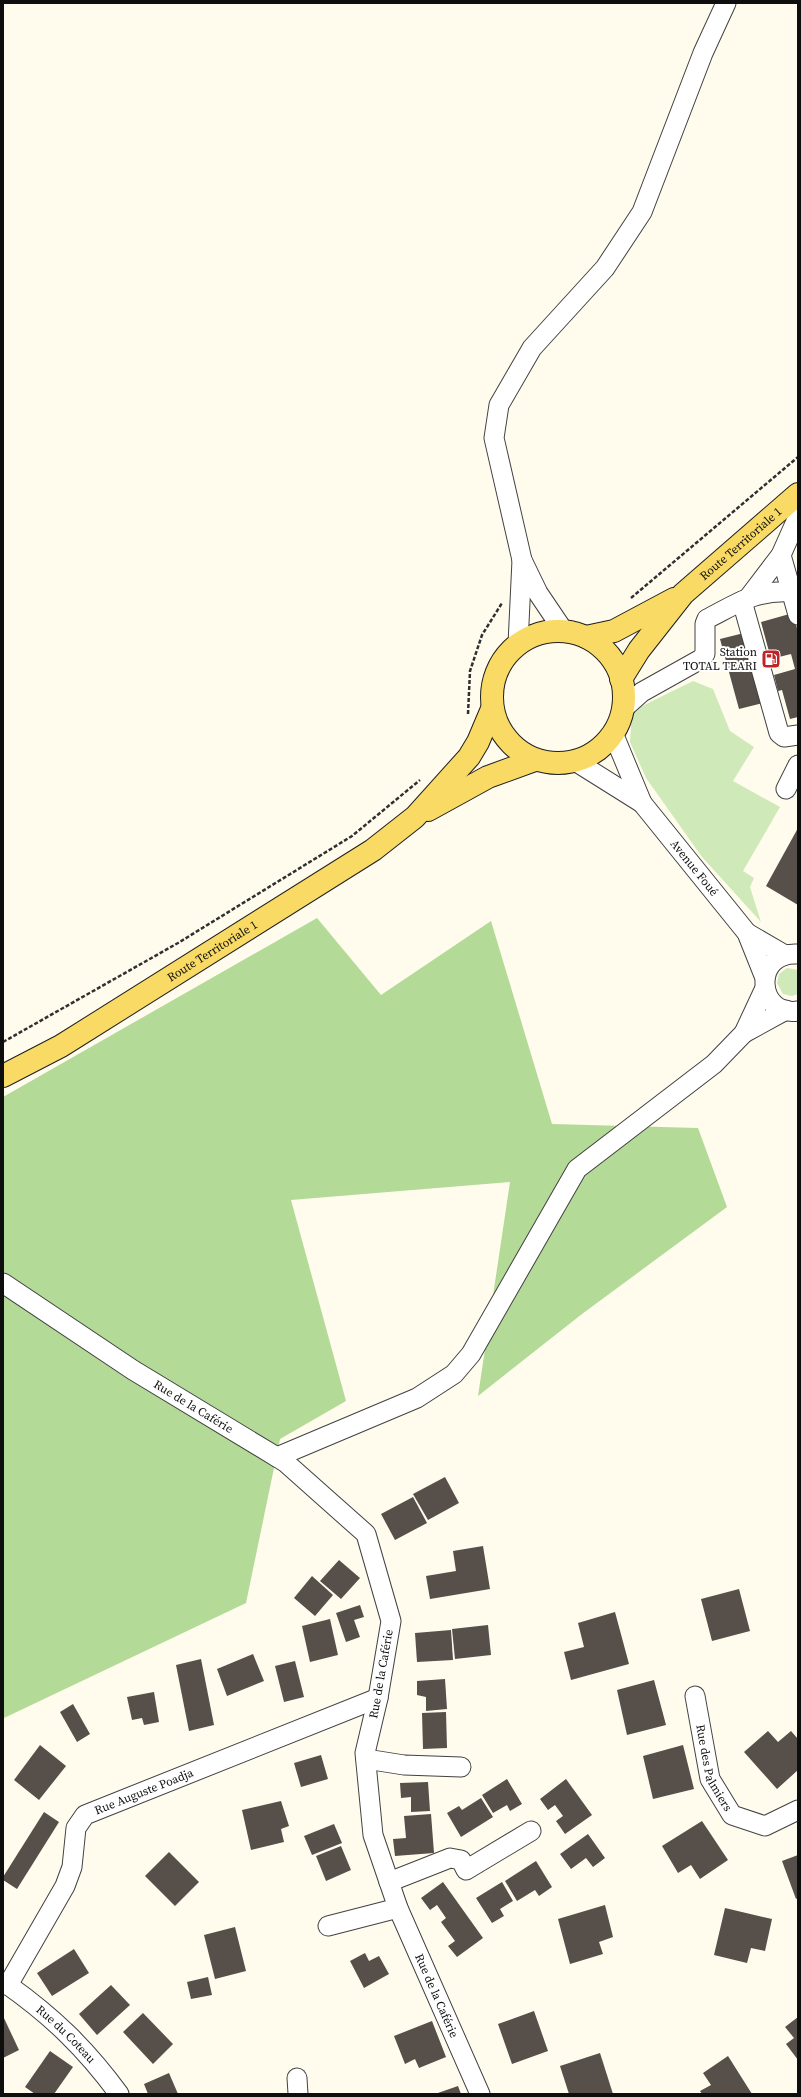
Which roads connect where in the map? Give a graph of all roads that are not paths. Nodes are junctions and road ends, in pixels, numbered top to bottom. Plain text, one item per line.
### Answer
1 (726, 3) edge
2 (798, 494) edge
3 (798, 517) edge
4 (781, 555) junction
5 (522, 560) junction
6 (683, 594) junction
7 (745, 599) junction
8 (795, 601) edge
9 (563, 630) junction
10 (586, 636) junction
11 (518, 644) junction
12 (621, 678) junction
13 (492, 709) junction
14 (623, 709) junction
15 (613, 734) junction
16 (798, 735) edge
17 (535, 760) junction
18 (575, 761) junction
19 (798, 765) edge
20 (786, 789) dead end
21 (642, 803) junction
22 (415, 816) junction
23 (748, 933) junction
24 (791, 954) edge
25 (765, 983) junction
26 (795, 1011) edge
27 (744, 1033) junction
28 (3, 1076) edge
29 (3, 1283) edge
30 (277, 1457) junction
31 (695, 1696) dead end
32 (378, 1698) junction
33 (366, 1759) junction
34 (461, 1767) dead end
35 (798, 1810) edge
36 (531, 1831) dead end
37 (389, 1882) junction
38 (398, 1908) junction
39 (328, 1926) dead end
40 (6, 1985) edge
41 (119, 2094) edge
42 (480, 2094) edge

1 - 5 street
2 - 6 main road, Route Territoriale 1
3 - 4 street
4 - 7 street
4 - 8 street
5 - 9 street
5 - 11 street
6 - 10 main road, Route Territoriale 1
6 - 12 main road, Route Territoriale 1
7 - 8 street
7 - 14 street
7 - 16 street
9 - 10 main road
9 - 11 main road
10 - 12 main road
11 - 13 main road
12 - 14 main road
13 - 17 main road
13 - 22 main road, Route Territoriale 1
14 - 15 main road
15 - 18 main road
15 - 21 street, Avenue Foué
17 - 18 main road
17 - 22 main road, Route Territoriale 1
18 - 21 street, Avenue Foué
19 - 20 street
21 - 23 street, Avenue Foué
22 - 28 main road, Route Territoriale 1
23 - 24 street, Avenue Foué
23 - 25 street, Avenue Foué
24 - 25 street
25 - 26 street, Avenue Foué
25 - 27 street
26 - 27 street
27 - 30 street
29 - 30 street, Rue de la Caférie
30 - 32 street, Rue de la Caférie
31 - 35 street, Rue des Palmiers
32 - 33 street, Rue de la Caférie
32 - 40 street, Rue Auguste Poadja
33 - 34 street
33 - 37 street, Rue de la Caférie
36 - 37 street
37 - 38 street, Rue de la Caférie
38 - 39 street
38 - 42 street, Rue de la Caférie
40 - 41 street, Rue du Coteau

